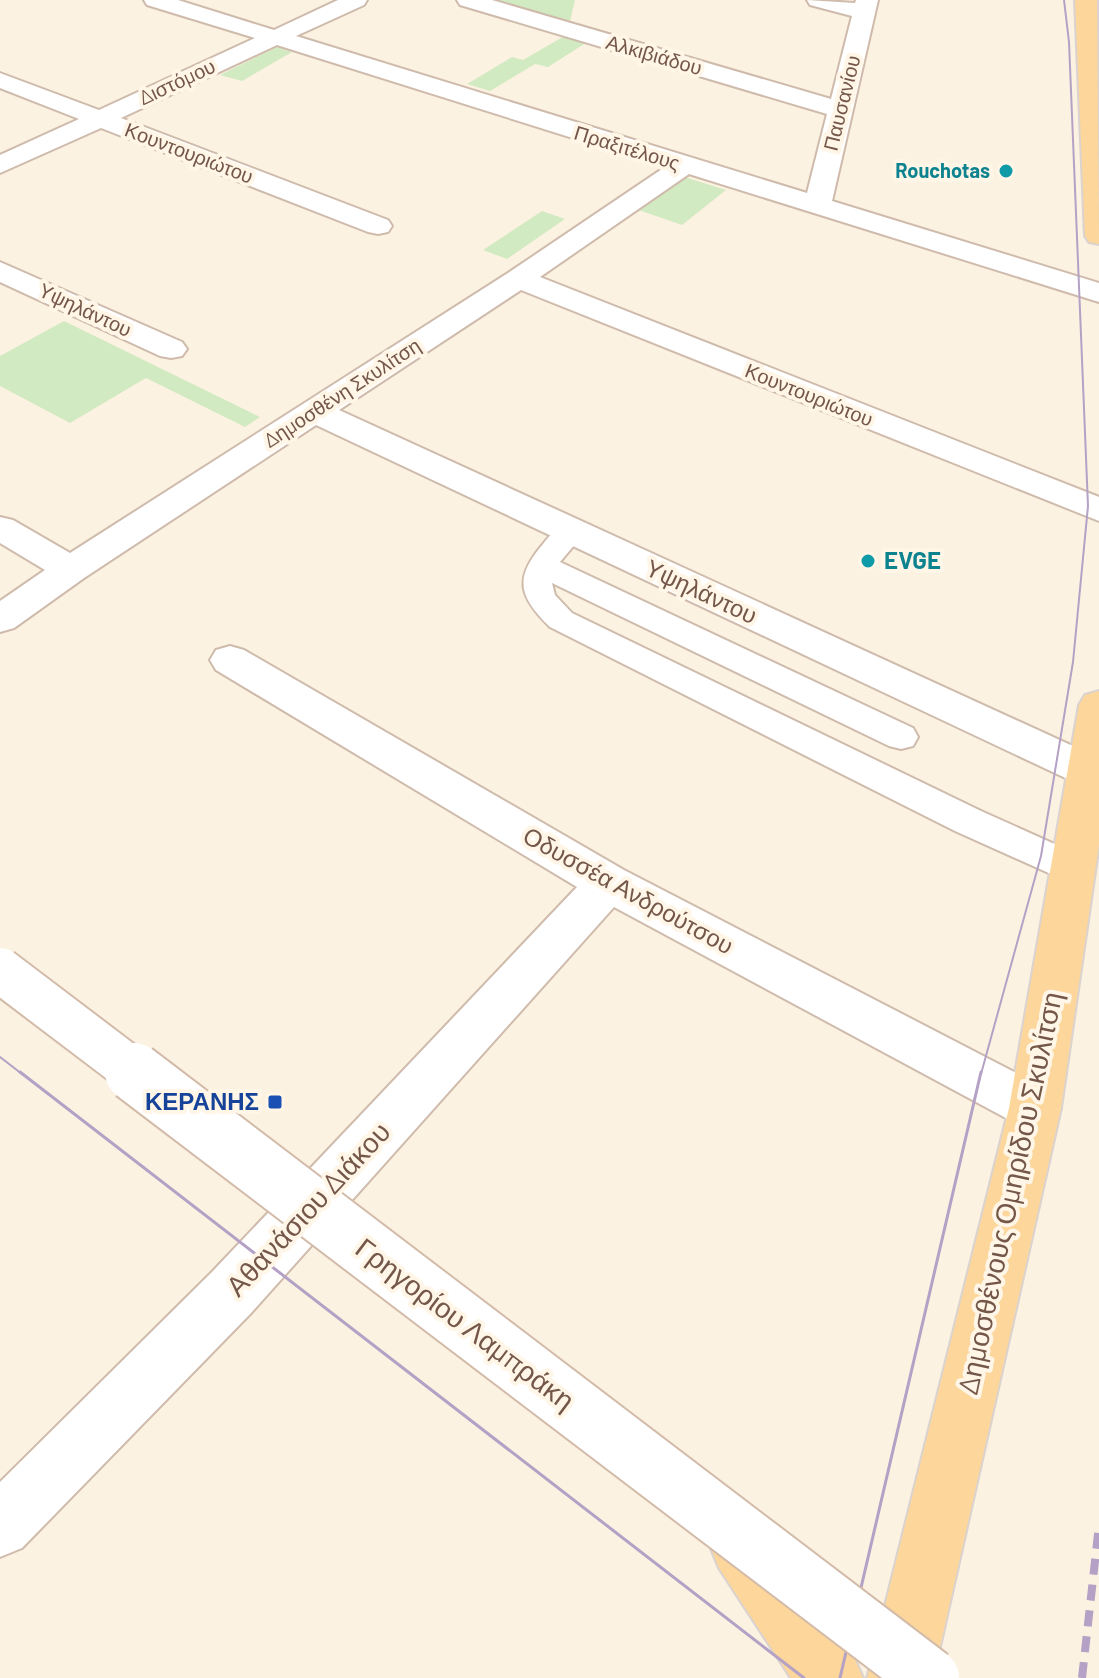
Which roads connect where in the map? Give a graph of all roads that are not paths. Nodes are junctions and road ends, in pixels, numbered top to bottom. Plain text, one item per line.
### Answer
1 (155, 0) edge
2 (356, 0) edge
3 (468, 0) edge
4 (818, 0) edge
5 (1086, 0) edge
6 (866, 6) edge
7 (274, 37) junction
8 (0, 80) edge
9 (841, 110) junction
10 (99, 118) junction
11 (0, 165) edge
12 (684, 166) junction
13 (817, 206) junction
14 (378, 226) dead end
15 (1099, 236) edge
16 (0, 271) edge
17 (518, 279) junction
18 (1099, 293) edge
19 (171, 349) dead end
20 (314, 411) junction
21 (1099, 510) edge
22 (0, 528) edge
23 (571, 531) junction
24 (541, 565) junction
25 (71, 569) junction
26 (0, 619) edge
27 (230, 660) dead end
28 (1099, 705) edge
29 (901, 737) dead end
30 (1089, 771) junction
31 (1075, 869) junction
32 (608, 883) junction
33 (0, 970) edge
34 (1035, 1108) junction
35 (724, 1521) junction
36 (0, 1526) edge
37 (830, 1678) edge
38 (900, 1678) edge
39 (930, 1678) edge

1 - 7 street, Πραξιτέλους
2 - 7 street, Διστόμου
3 - 9 street, Αλκιβιάδου
4 - 6 street
5 - 15 main road
6 - 9 street, Παυσανίου
7 - 10 street, Διστόμου
7 - 12 street, Πραξιτέλους
8 - 10 street, Κουντουριώτου
9 - 13 street, Παυσανίου
10 - 11 street, Διστόμου
10 - 14 street, Κουντουριώτου
12 - 13 street, Πραξιτέλους
12 - 17 street, Δημοσθένη Σκυλίτση
13 - 18 street, Πραξιτέλους
16 - 19 street, Υψηλάντου
17 - 20 street, Δημοσθένη Σκυλίτση
17 - 21 street, Κουντουριώτου
20 - 23 street, Υψηλάντου
20 - 25 street, Δημοσθένη Σκυλίτση
22 - 25 street
23 - 24 lane
23 - 30 street, Υψηλάντου
24 - 29 lane
24 - 31 lane
25 - 26 street, Δημοσθένη Σκυλίτση
27 - 32 street, Οδυσσέα Ανδρούτσου
28 - 30 main road, Δημοσθένους Ομηρίδου Σκυλίτση
30 - 31 main road, Δημοσθένους Ομηρίδου Σκυλίτση
31 - 34 main road, Δημοσθένους Ομηρίδου Σκυλίτση
32 - 34 street, Οδυσσέα Ανδρούτσου
32 - 36 street, Αθανάσιου Διάκου
33 - 35 street, Γρηγορίου Λαμπράκη, bridge
34 - 38 main road, Δημοσθένους Ομηρίδου Σκυλίτση
35 - 37 main road
35 - 39 street, Γρηγορίου Λαμπράκη, bridge

